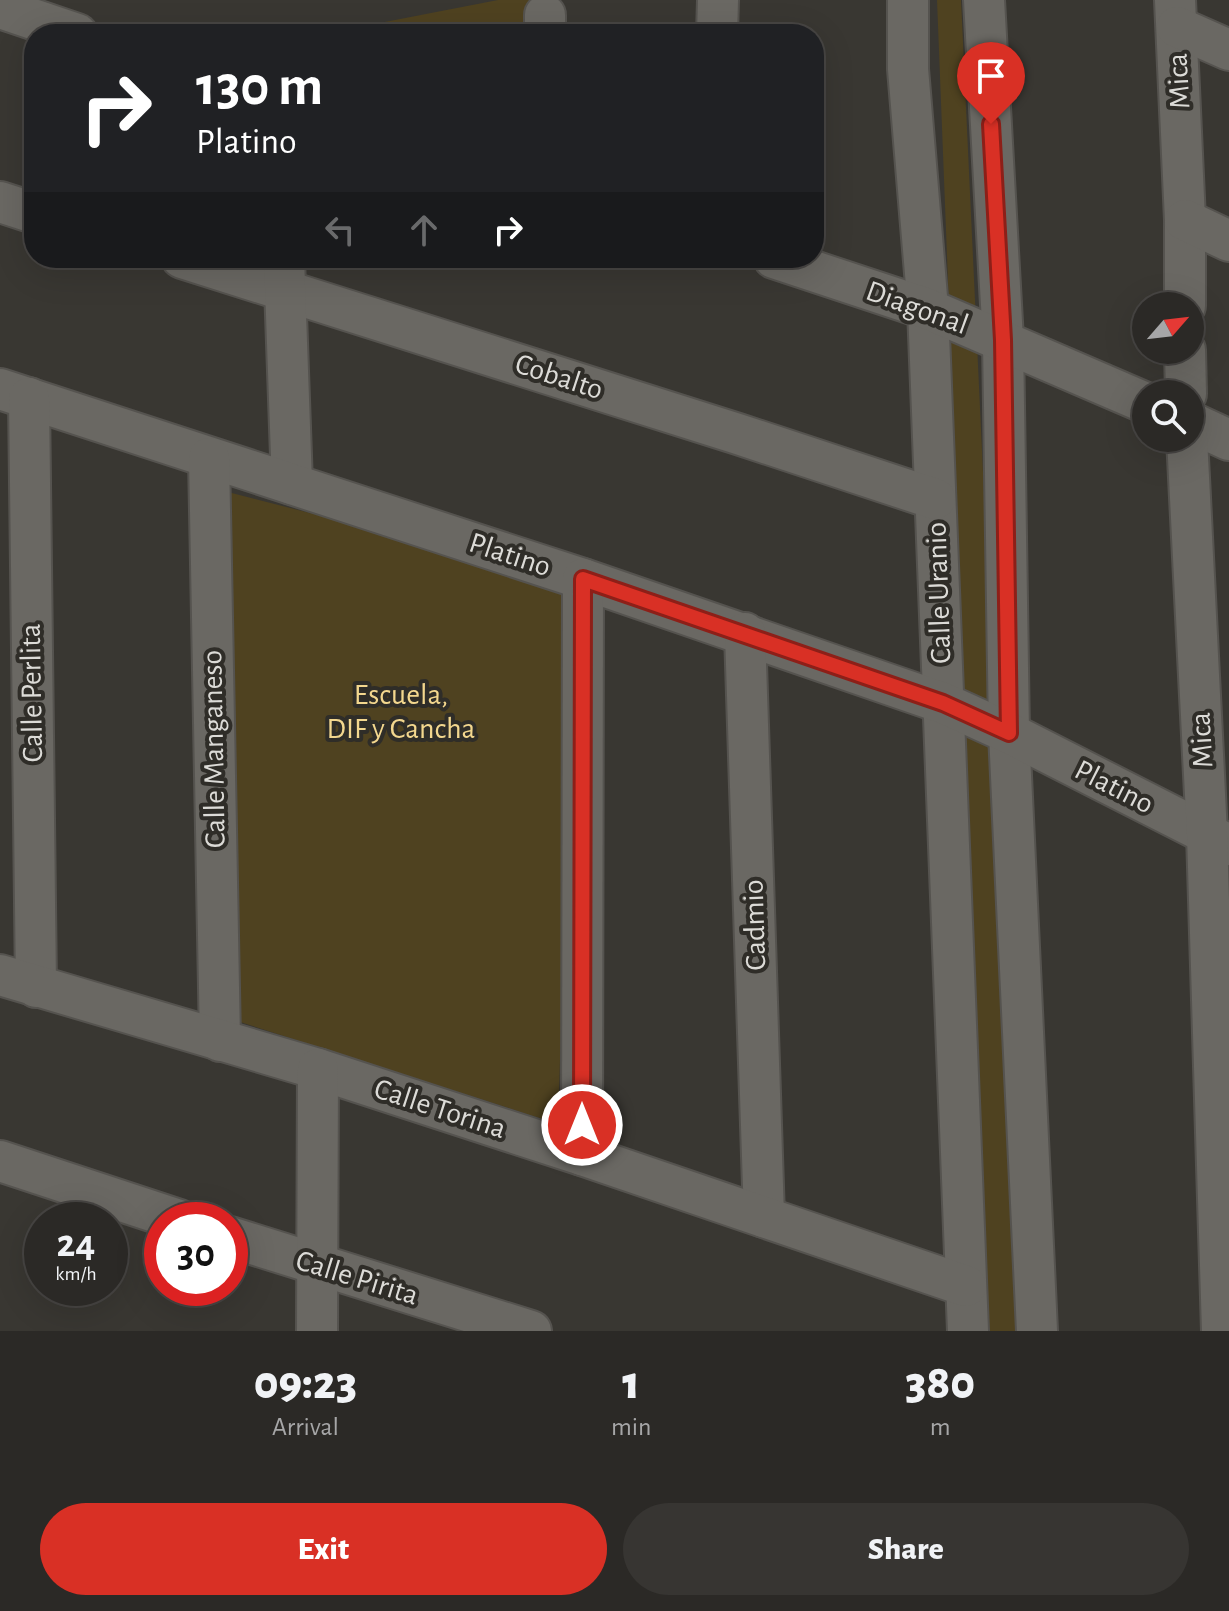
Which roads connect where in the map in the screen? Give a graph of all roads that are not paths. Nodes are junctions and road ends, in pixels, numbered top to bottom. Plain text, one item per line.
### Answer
1 (718, 0) edge
2 (908, 0) edge
3 (984, 0) edge
4 (0, 8) edge
5 (1176, 14) edge
6 (47, 24) edge
7 (717, 24) edge
8 (1229, 50) edge
9 (0, 202) edge
10 (24, 210) edge
11 (1185, 220) junction
12 (1229, 241) edge
13 (246, 268) edge
14 (804, 268) edge
15 (284, 274) edge
16 (1185, 292) edge
17 (928, 309) junction
18 (1003, 340) junction
19 (14, 394) edge
20 (1132, 397) edge
21 (1204, 428) edge
22 (1229, 440) edge
23 (1188, 452) edge
24 (209, 458) junction
25 (292, 484) junction
26 (935, 499) junction
27 (583, 579) junction
28 (745, 633) junction
29 (943, 703) junction
30 (1009, 733) junction
31 (1218, 840) edge
32 (18, 981) edge
33 (220, 1041) junction
34 (318, 1069) junction
35 (582, 1155) junction
36 (0, 1161) edge
37 (144, 1208) edge
38 (764, 1217) junction
39 (248, 1243) edge
40 (317, 1266) junction
41 (966, 1286) junction
42 (317, 1331) edge
43 (531, 1331) edge
44 (968, 1331) edge
45 (1037, 1331) edge
46 (1222, 1331) edge

1 - 7 street
2 - 17 street, Calle Uranio
3 - 18 street
4 - 6 street
5 - 8 street
5 - 11 street, Mica
9 - 10 street
11 - 12 street
11 - 16 street, Mica
13 - 15 street, Cobalto
14 - 17 street, Diagonal
15 - 25 street
15 - 26 street, Cobalto
17 - 18 street, Diagonal
17 - 26 street, Calle Uranio
18 - 20 street, Diagonal
18 - 30 street
19 - 24 street, Platino
19 - 32 street, Calle Perlita
21 - 22 street
23 - 31 street, Mica
24 - 25 street, Platino
24 - 33 street, Calle Manganeso
25 - 27 street, Platino
26 - 29 street, Calle Uranio
27 - 28 street, Platino
27 - 35 street
28 - 29 street, Platino
28 - 38 street, Cadmio
29 - 30 street, Platino
29 - 41 street, Calle Uranio
30 - 31 street, Platino
30 - 45 street
31 - 46 street, Mica
32 - 33 street, Calle Torina
33 - 34 street, Calle Torina
34 - 35 street, Calle Torina
34 - 40 street
35 - 38 street, Calle Torina
36 - 37 street
38 - 41 street, Calle Torina
39 - 40 street, Calle Pirita
40 - 42 street
40 - 43 street, Calle Pirita
41 - 44 street, Calle Uranio

